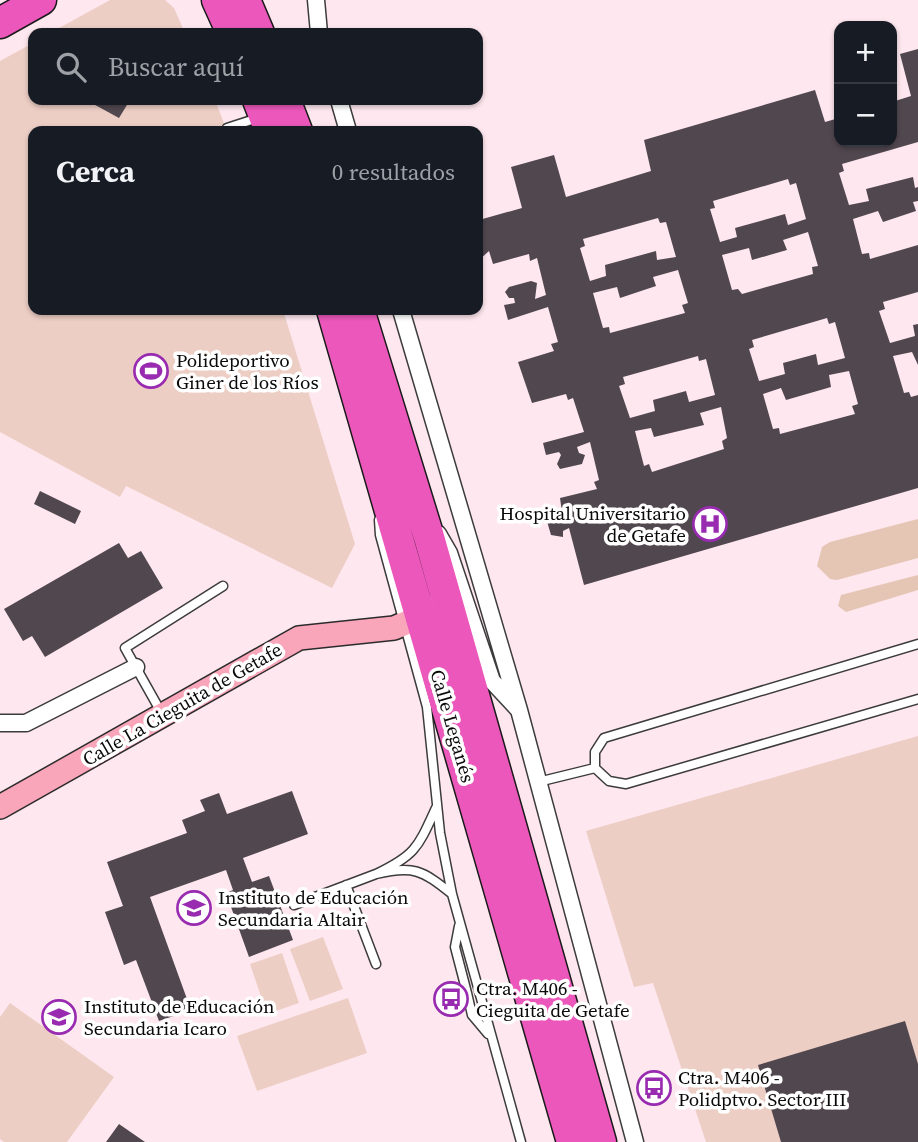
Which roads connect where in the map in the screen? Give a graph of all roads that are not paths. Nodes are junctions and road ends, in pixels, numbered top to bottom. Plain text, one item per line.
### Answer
1 (41, 0) edge
2 (217, 0) edge
3 (245, 0) edge
4 (316, 0) edge
5 (0, 23) edge
6 (230, 28) edge
7 (258, 28) edge
8 (319, 28) edge
9 (340, 105) edge
10 (269, 112) edge
11 (231, 126) edge
12 (289, 126) edge
13 (347, 126) edge
14 (334, 315) edge
15 (361, 315) edge
16 (402, 315) edge
17 (417, 500) junction
18 (223, 586) dead end
19 (443, 591) junction
20 (412, 620) junction
21 (918, 644) edge
22 (136, 667) junction
23 (918, 699) edge
24 (519, 710) junction
25 (162, 714) junction
26 (0, 723) edge
27 (595, 768) junction
28 (538, 782) junction
29 (437, 805) junction
30 (0, 807) edge
31 (376, 874) junction
32 (346, 885) junction
33 (452, 894) junction
34 (294, 905) dead end
35 (376, 964) dead end
36 (521, 1142) edge
37 (572, 1142) edge
38 (601, 1142) edge
39 (635, 1142) edge

1 - 5 highway
2 - 6 highway
3 - 7 highway
4 - 8 street
9 - 13 street
10 - 11 lane
10 - 12 highway
14 - 20 highway, Calle Leganés
15 - 17 highway, Calle Leganés
16 - 24 street, Calle Leganés
17 - 19 highway, Calle Leganés
17 - 24 street, Calle Leganés
18 - 22 lane
19 - 20 street
19 - 38 highway, Calle Leganés
20 - 25 street, Calle La Cieguita de Getafe
20 - 29 lane
20 - 37 highway, Calle Leganés
21 - 27 lane
22 - 25 lane
22 - 26 street
23 - 27 lane
24 - 28 street, Calle Leganés
25 - 30 street, Calle La Cieguita de Getafe
27 - 28 lane
28 - 39 street, Calle Leganés
29 - 31 lane
29 - 33 lane
31 - 32 lane
31 - 33 lane
32 - 34 lane
32 - 35 lane
33 - 36 lane

